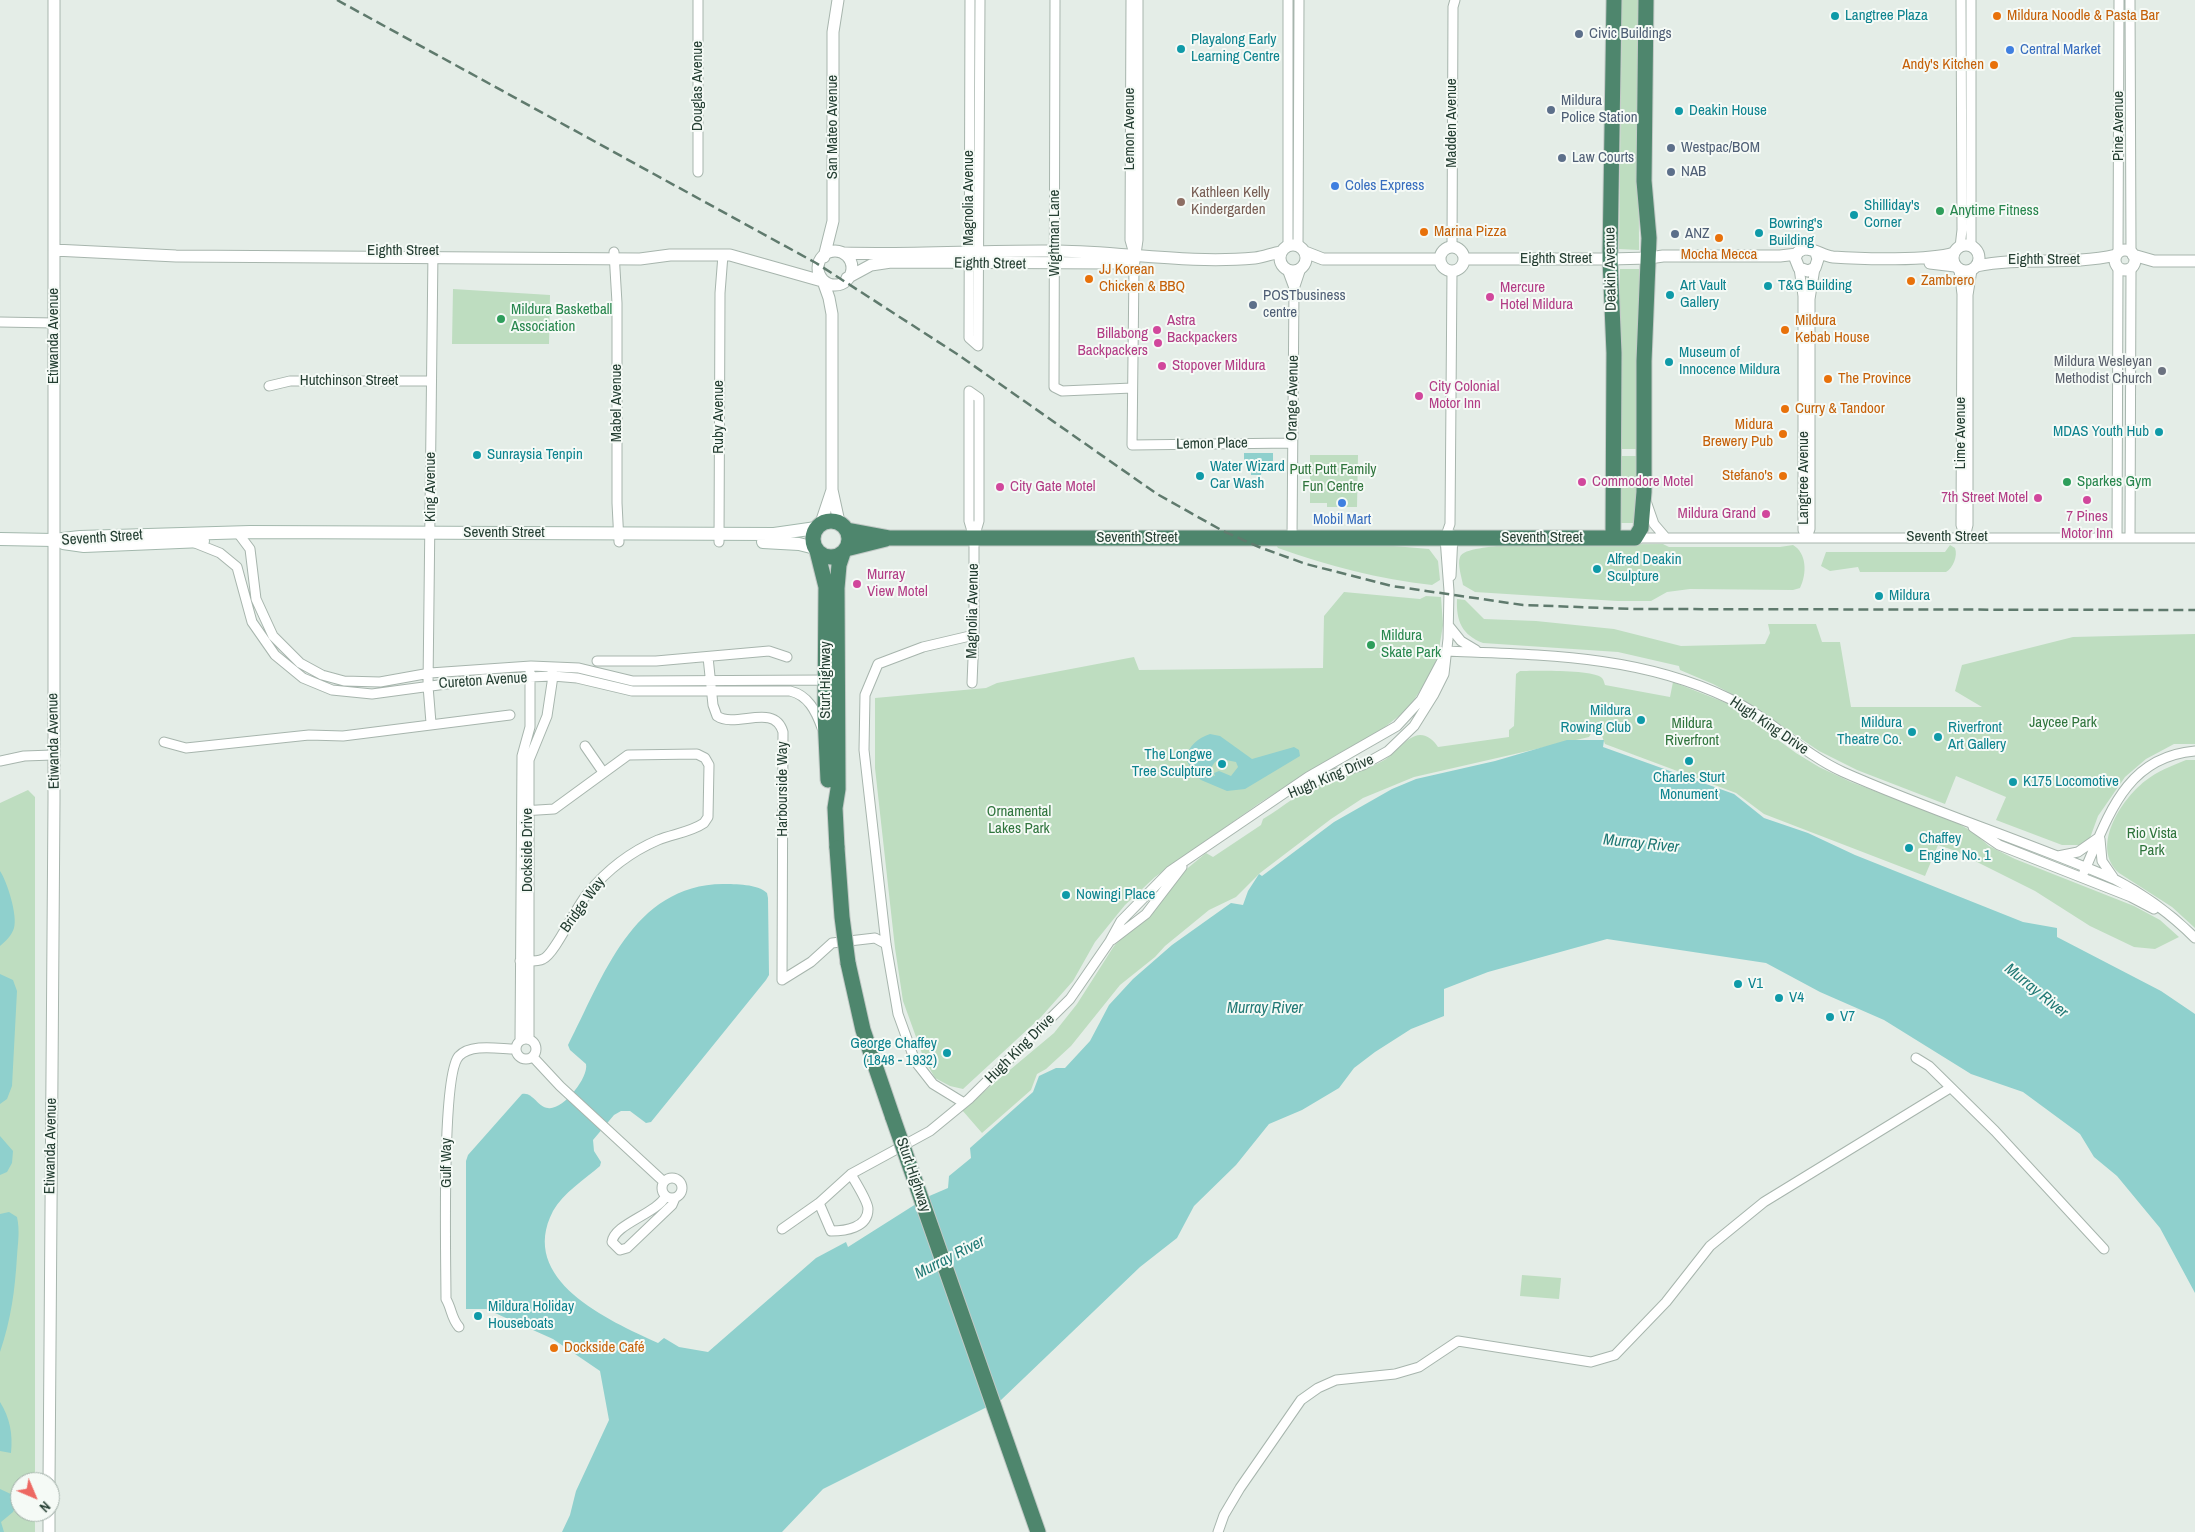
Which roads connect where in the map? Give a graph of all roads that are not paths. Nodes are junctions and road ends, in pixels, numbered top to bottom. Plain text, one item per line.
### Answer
1 (54, 0) edge
2 (698, 0) edge
3 (829, 0) edge
4 (838, 0) edge
5 (970, 0) edge
6 (980, 0) edge
7 (1055, 0) edge
8 (1130, 0) edge
9 (1138, 0) edge
10 (1288, 0) edge
11 (1299, 0) edge
12 (1614, 0) edge
13 (1646, 0) edge
14 (1961, 0) edge
15 (1971, 0) edge
16 (2119, 0) edge
17 (2130, 0) edge
18 (1453, 2) edge
19 (970, 17) junction
20 (980, 17) junction
21 (833, 32) junction
22 (970, 42) junction
23 (980, 42) junction
24 (2119, 63) junction
25 (2131, 63) junction
26 (1288, 64) junction
27 (1298, 64) junction
28 (970, 68) junction
29 (980, 68) junction
30 (970, 92) junction
31 (980, 92) junction
32 (970, 117) junction
33 (980, 117) junction
34 (970, 142) junction
35 (980, 142) junction
36 (1293, 158) junction
37 (970, 166) junction
38 (980, 166) junction
39 (698, 172) dead end
40 (970, 190) junction
41 (980, 190) junction
42 (969, 214) junction
43 (980, 214) junction
44 (833, 221) junction
45 (1452, 246) junction
46 (1965, 249) junction
47 (1056, 251) junction
48 (844, 252) junction
49 (1816, 253) junction
50 (433, 254) junction
51 (54, 255) junction
52 (617, 255) junction
53 (720, 255) junction
54 (904, 257) junction
55 (1135, 257) junction
56 (1293, 257) junction
57 (823, 258) junction
58 (974, 258) junction
59 (1649, 258) junction
60 (1440, 259) junction
61 (1464, 259) junction
62 (1610, 259) junction
63 (2000, 260) junction
64 (2117, 260) junction
65 (2132, 261) junction
66 (2195, 261) edge
67 (1797, 262) junction
68 (1056, 264) junction
69 (1815, 267) junction
70 (1957, 268) junction
71 (1974, 268) junction
72 (786, 270) junction
73 (1452, 271) junction
74 (845, 280) junction
75 (822, 281) junction
76 (2118, 282) junction
77 (2131, 282) junction
78 (1294, 289) junction
79 (969, 300) junction
80 (979, 300) junction
81 (832, 314) junction
82 (0, 322) edge
83 (54, 322) junction
84 (969, 325) junction
85 (979, 325) junction
86 (431, 381) junction
87 (269, 386) dead end
88 (1132, 388) junction
89 (1292, 443) junction
90 (1132, 445) joint
91 (969, 450) junction
92 (979, 450) junction
93 (832, 490) junction
94 (1644, 492) junction
95 (2118, 520) junction
96 (2130, 520) junction
97 (818, 526) junction
98 (843, 526) junction
99 (1450, 533) junction
100 (241, 537) junction
101 (431, 537) junction
102 (1292, 537) junction
103 (1806, 537) junction
104 (616, 538) junction
105 (719, 538) junction
106 (890, 538) junction
107 (974, 538) junction
108 (1613, 538) junction
109 (1635, 538) junction
110 (1666, 538) junction
111 (1965, 538) junction
112 (2118, 538) junction
113 (2130, 538) junction
114 (2195, 538) edge
115 (0, 539) edge
116 (54, 540) junction
117 (190, 542) junction
118 (816, 550) junction
119 (845, 551) junction
120 (1449, 626) junction
121 (974, 635) junction
122 (1447, 651) junction
123 (1480, 653) junction
124 (708, 657) junction
125 (787, 657) dead end
126 (597, 660) dead end
127 (532, 666) junction
128 (550, 666) junction
129 (430, 673) junction
130 (553, 676) junction
131 (528, 677) junction
132 (710, 680) junction
133 (825, 680) junction
134 (972, 683) dead end
135 (428, 686) junction
136 (712, 690) junction
137 (837, 698) junction
138 (1411, 713) junction
139 (510, 715) dead end
140 (1418, 720) junction
141 (431, 723) junction
142 (826, 740) junction
143 (164, 742) dead end
144 (584, 746) dead end
145 (2195, 751) edge
146 (53, 755) junction
147 (0, 761) edge
148 (604, 772) junction
149 (1275, 802) junction
150 (834, 808) junction
151 (525, 811) junction
152 (1961, 818) junction
153 (2100, 836) junction
154 (2056, 856) junction
155 (1185, 863) junction
156 (2084, 872) junction
157 (2114, 879) junction
158 (2179, 922) junction
159 (2195, 938) edge
160 (1110, 941) junction
161 (886, 944) junction
162 (524, 961) junction
163 (525, 1040) junction
164 (515, 1049) junction
165 (533, 1057) junction
166 (1916, 1058) dead end
167 (1950, 1088) junction
168 (964, 1104) junction
169 (851, 1174) junction
170 (664, 1182) junction
171 (670, 1197) junction
172 (819, 1203) junction
173 (782, 1229) dead end
174 (2104, 1249) dead end
175 (459, 1327) dead end
176 (49, 1472) edge
177 (1038, 1532) edge
178 (1218, 1532) edge

1 - 51 street, Etiwanda Avenue
2 - 39 street, Douglas Avenue
3 - 21 street, San Mateo Avenue
4 - 21 street, San Mateo Avenue
5 - 19 street, Magnolia Avenue
6 - 20 street, Magnolia Avenue
7 - 47 street, Wightman Lane
8 - 55 street, Lemon Avenue
9 - 55 street, Lemon Avenue
10 - 26 street, Orange Avenue
11 - 27 street, Orange Avenue
12 - 62 highway, Deakin Avenue
13 - 59 highway
14 - 46 street
15 - 46 street
16 - 24 street, Pine Avenue
17 - 25 street, Pine Avenue
18 - 45 street, Madden Avenue
19 - 20 street
19 - 22 street, Magnolia Avenue
20 - 23 street, Magnolia Avenue
21 - 44 street, San Mateo Avenue
22 - 23 street
22 - 28 street, Magnolia Avenue
23 - 29 street, Magnolia Avenue
24 - 25 street
24 - 64 street, Pine Avenue
25 - 65 street, Pine Avenue
26 - 27 street
26 - 36 street, Orange Avenue
27 - 36 street, Orange Avenue
28 - 29 street
28 - 30 street, Magnolia Avenue
29 - 31 street, Magnolia Avenue
30 - 31 street
30 - 32 street, Magnolia Avenue
31 - 33 street, Magnolia Avenue
32 - 33 street
32 - 34 street, Magnolia Avenue
33 - 35 street, Magnolia Avenue
34 - 35 street
34 - 37 street, Magnolia Avenue
35 - 38 street, Magnolia Avenue
36 - 56 street, Orange Avenue
37 - 38 street
37 - 40 street, Magnolia Avenue
38 - 41 street, Magnolia Avenue
40 - 41 street
40 - 42 street, Magnolia Avenue
41 - 43 street, Magnolia Avenue
42 - 43 street
42 - 58 street, Magnolia Avenue
43 - 58 street, Magnolia Avenue
44 - 48 street, San Mateo Avenue
44 - 57 street, San Mateo Avenue
45 - 60 street
45 - 61 street
46 - 49 street, Eighth Street
46 - 63 street, Eighth Street
46 - 70 street
46 - 71 street
47 - 55 street, Eighth Street
47 - 58 street, Eighth Street
47 - 68 street, Wightman Lane
48 - 54 street, Eighth Street
48 - 57 street
48 - 74 street
49 - 67 street
49 - 69 street
50 - 51 street, Eighth Street
50 - 52 street, Eighth Street
50 - 86 street, King Avenue
51 - 83 street, Etiwanda Avenue
52 - 53 street, Eighth Street
52 - 104 street, Mabel Avenue
53 - 72 street, Eighth Street
53 - 105 street, Ruby Avenue
54 - 58 street, Eighth Street
54 - 74 street, Eighth Street
55 - 56 street, Eighth Street
55 - 68 street, Eighth Street
55 - 88 street, Lemon Avenue
56 - 60 street, Eighth Street
56 - 78 street, Orange Avenue
56 - 78 street, Orange Avenue
57 - 72 street, Eighth Street
57 - 75 street
58 - 68 street, Eighth Street
58 - 79 street, Magnolia Avenue
58 - 80 street, Magnolia Avenue
59 - 62 street, Eighth Street
59 - 67 street, Eighth Street
59 - 94 highway
60 - 73 street
61 - 62 street, Eighth Street
61 - 73 street
62 - 108 highway, Deakin Avenue
63 - 64 street, Eighth Street
63 - 71 street, Eighth Street
64 - 65 street
64 - 65 street
64 - 76 street, Pine Avenue
65 - 66 street
65 - 77 street, Pine Avenue
67 - 69 street
67 - 103 street, Langtree Avenue
68 - 88 street, Wightman Lane
69 - 70 street
69 - 103 street, Langtree Avenue
70 - 71 street, Eighth Street
70 - 111 street, Lime Avenue
71 - 111 street, Lime Avenue
72 - 75 street, Eighth Street
73 - 99 street
74 - 75 street
74 - 81 street
75 - 81 street
76 - 77 street
76 - 95 street, Pine Avenue
77 - 96 street, Pine Avenue
78 - 89 street, Orange Avenue
79 - 80 street
79 - 84 street, Magnolia Avenue
80 - 85 street, Magnolia Avenue
81 - 93 street
82 - 83 street
83 - 116 street, Etiwanda Avenue
84 - 85 street
84 - 85 street, Magnolia Avenue
86 - 87 street, Hutchinson Street
86 - 101 street, King Avenue
88 - 90 street, Lemon Avenue
89 - 90 street, Lemon Place
89 - 102 street, Orange Avenue
91 - 92 street
91 - 92 street, Magnolia Avenue
91 - 107 street, Magnolia Avenue
92 - 107 street, Magnolia Avenue
93 - 97 street
93 - 98 street
94 - 109 highway
94 - 110 street
95 - 96 street
95 - 112 street, Pine Avenue
96 - 113 street, Pine Avenue
97 - 98 highway
97 - 105 main road, Seventh Street
97 - 118 highway
98 - 106 highway, Seventh Street
98 - 119 highway
99 - 102 highway, Seventh Street
99 - 108 highway, Seventh Street
99 - 120 street, Hugh King Drive
100 - 101 main road, Seventh Street
100 - 116 main road, Seventh Street
100 - 117 main road, Seventh Street
100 - 129 street, Cureton Avenue
101 - 104 main road, Seventh Street
101 - 129 street, King Avenue
102 - 107 highway, Seventh Street
103 - 110 street, Seventh Street
103 - 111 street, Seventh Street
104 - 105 main road, Seventh Street
105 - 118 main road, Seventh Street
106 - 107 highway, Seventh Street
106 - 119 highway, Seventh Street
107 - 121 street, Magnolia Avenue
108 - 109 highway, Seventh Street
109 - 110 street, Seventh Street
111 - 112 street, Seventh Street
112 - 113 street, Seventh Street
113 - 114 street, Seventh Street
115 - 116 main road
116 - 117 main road, Seventh Street
116 - 146 street, Etiwanda Avenue
117 - 135 street, Cureton Avenue
118 - 119 highway
118 - 133 highway, Sturt Highway
119 - 137 highway, Sturt Highway
120 - 122 street, Hugh King Drive
120 - 123 street
121 - 134 street, Magnolia Avenue
121 - 161 street
122 - 123 street, Hugh King Drive
122 - 138 street, Hugh King Drive
122 - 140 street, Hugh King Drive
123 - 152 street, Hugh King Drive
124 - 125 street
124 - 126 street
124 - 132 street, Harbourside Way
127 - 128 street, Cureton Avenue
127 - 129 street, Cureton Avenue
127 - 131 street, Dockside Drive
128 - 130 street, Dockside Drive
128 - 132 street, Cureton Avenue
129 - 135 street, King Avenue
130 - 131 street, Cureton Avenue
130 - 136 street, Cureton Avenue
130 - 151 street, Dockside Drive
131 - 135 street, Cureton Avenue
131 - 151 street, Dockside Drive
132 - 133 street, Cureton Avenue
132 - 136 street, Harbourside Way
133 - 137 street
133 - 142 highway, Sturt Highway
135 - 141 street, King Avenue
136 - 142 street, Cureton Avenue
136 - 161 street, Harbourside Way
137 - 150 highway, Sturt Highway
138 - 140 street
138 - 149 street, Hugh King Drive
139 - 141 street
140 - 149 street, Hugh King Drive
141 - 143 street
142 - 150 highway, Sturt Highway
144 - 148 street
145 - 153 street
146 - 147 street
146 - 176 street, Etiwanda Avenue
148 - 151 street, Bridge Way
148 - 162 street, Bridge Way
149 - 155 street, Hugh King Drive
150 - 177 highway, Sturt Highway, bridge
151 - 162 street, Dockside Drive
152 - 154 street, Hugh King Drive
152 - 156 street, Hugh King Drive
153 - 154 street
153 - 156 street
153 - 157 street
154 - 156 street, Hugh King Drive
155 - 160 street, Hugh King Drive
155 - 160 street, Hugh King Drive
156 - 157 street, Hugh King Drive
156 - 158 street, Hugh King Drive
157 - 158 street, Hugh King Drive
158 - 159 street, Hugh King Drive
160 - 168 street, Hugh King Drive
161 - 168 street
162 - 163 street, Dockside Drive
163 - 164 street
163 - 165 street
164 - 165 street
164 - 175 street, Gulf Way
165 - 170 street
166 - 167 street
167 - 174 street
167 - 178 street
168 - 169 street, Hugh King Drive
169 - 172 street, Hugh King Drive
169 - 172 street
170 - 171 street
170 - 171 street
171 - 171 street
172 - 173 street, Hugh King Drive

